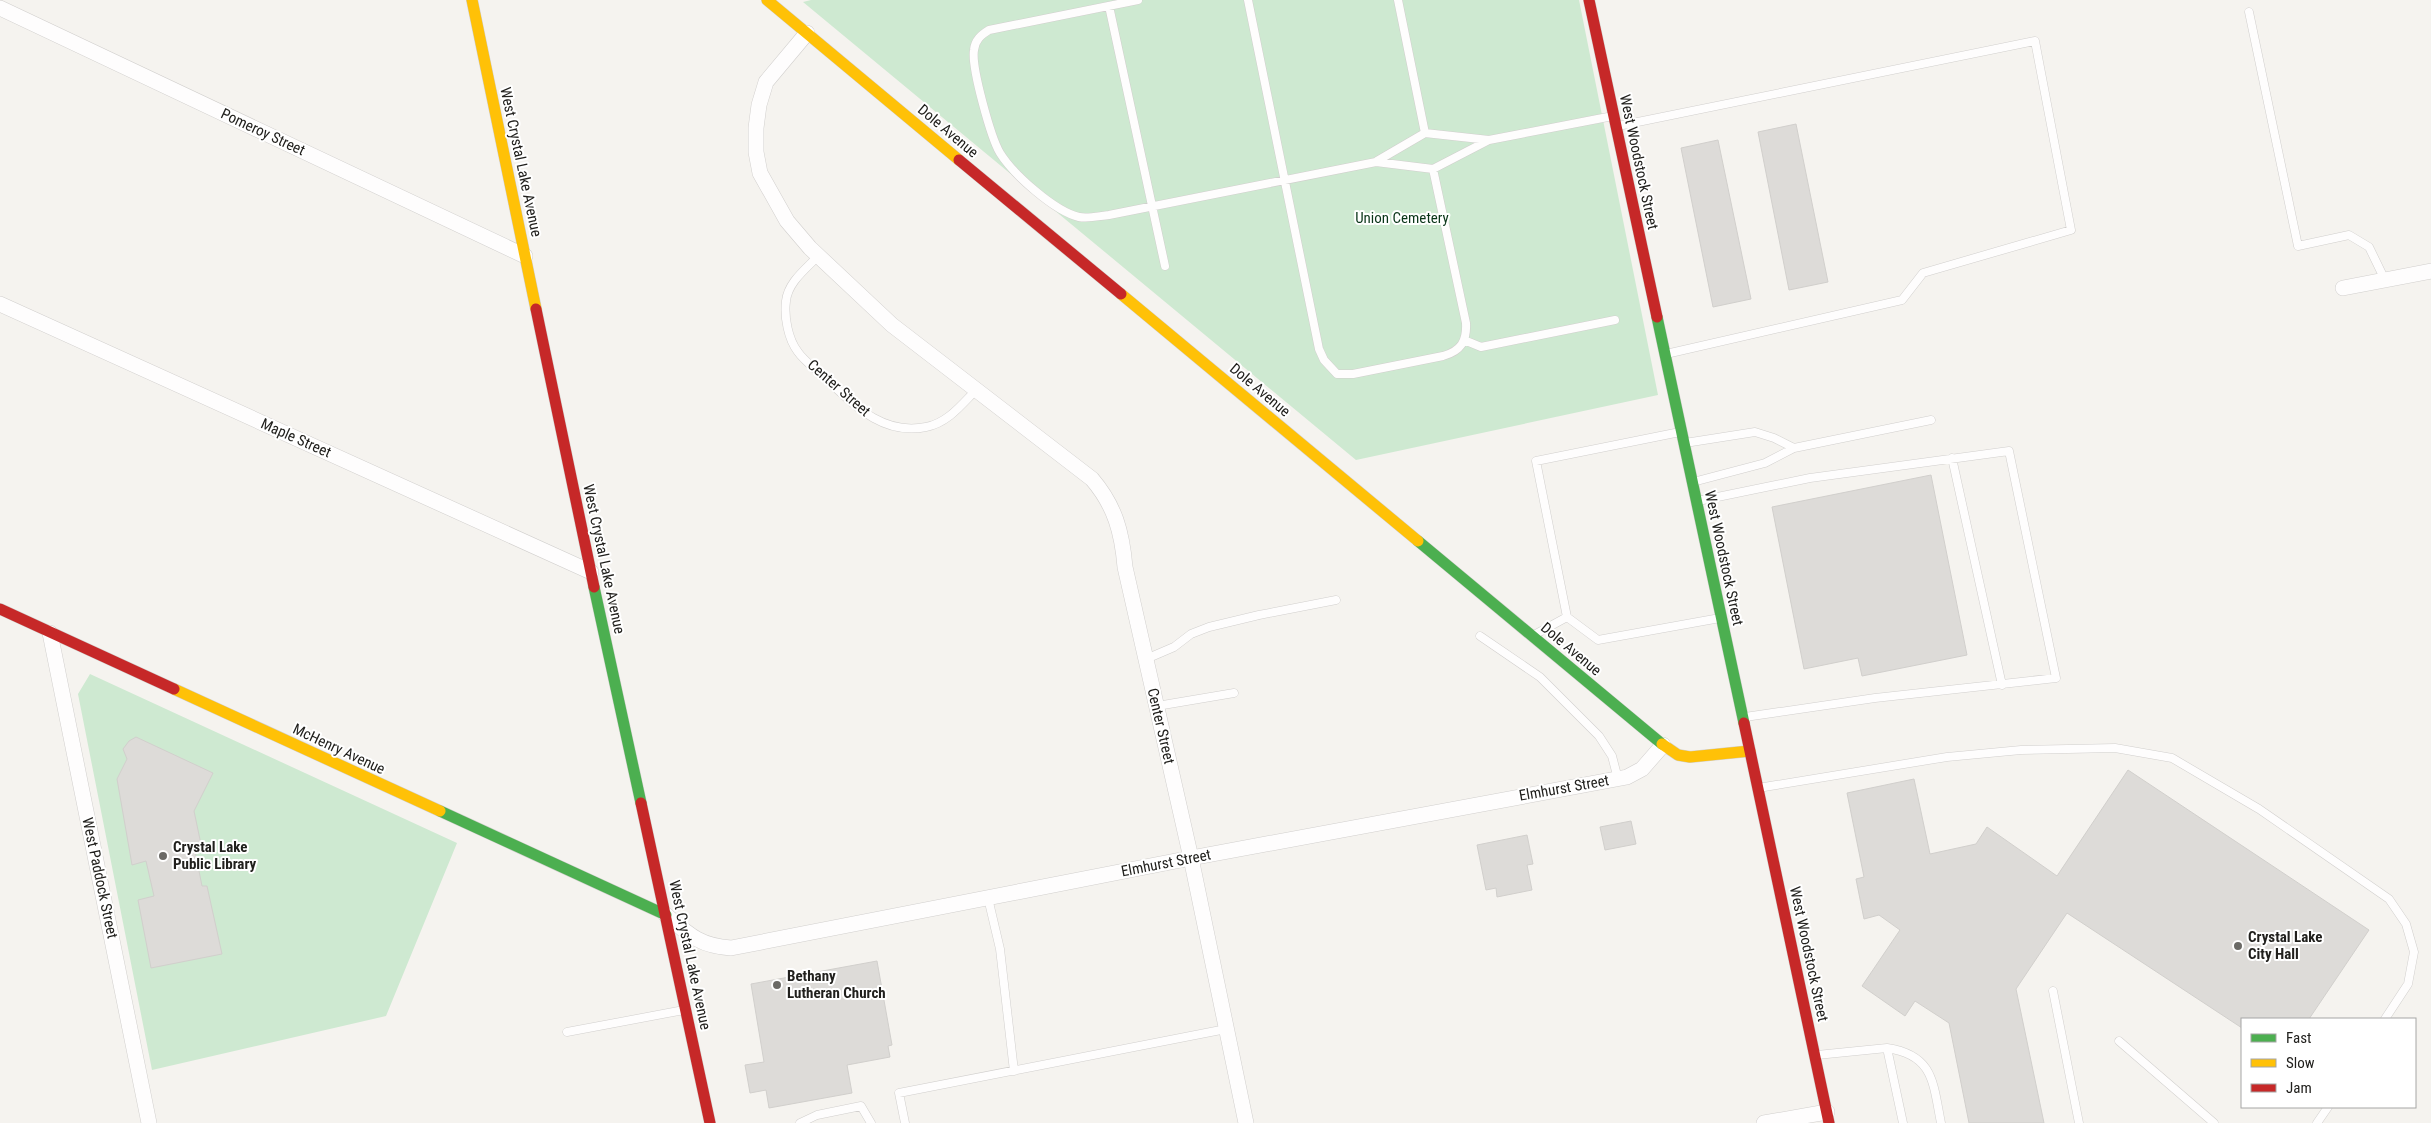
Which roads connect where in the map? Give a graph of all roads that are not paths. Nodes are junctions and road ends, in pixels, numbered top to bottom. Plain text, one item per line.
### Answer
1 (472, 0) edge
2 (767, 0) edge
3 (1138, 0) edge
4 (1248, 0) edge
5 (1398, 0) edge
6 (1589, 0) edge
7 (1109, 6) junction
8 (0, 8) edge
9 (2249, 12) dead end
10 (807, 33) junction
11 (1615, 121) junction
12 (1425, 133) junction
13 (1489, 140) junction
14 (1376, 162) junction
15 (1433, 169) junction
16 (1286, 180) junction
17 (1152, 207) junction
18 (525, 256) junction
19 (818, 256) junction
20 (1165, 266) dead end
21 (2431, 271) edge
22 (2385, 280) junction
23 (2343, 288) dead end
24 (0, 304) edge
25 (1615, 320) dead end
26 (1464, 340) junction
27 (1666, 354) junction
28 (977, 389) junction
29 (1931, 420) dead end
30 (1683, 437) junction
31 (1794, 448) junction
32 (1952, 458) junction
33 (1693, 482) junction
34 (1697, 501) junction
35 (591, 572) junction
36 (1336, 600) dead end
37 (0, 609) edge
38 (1567, 617) junction
39 (1722, 617) junction
40 (50, 633) junction
41 (1480, 636) dead end
42 (1532, 636) junction
43 (1146, 659) junction
44 (2002, 685) junction
45 (1234, 693) dead end
46 (1157, 706) junction
47 (1743, 718) junction
48 (1664, 746) junction
49 (1750, 750) junction
50 (1618, 779) junction
51 (1758, 788) junction
52 (1190, 858) junction
53 (988, 898) junction
54 (666, 915) junction
55 (2052, 991) dead end
56 (686, 1010) junction
57 (2386, 1018) edge
58 (1226, 1028) junction
59 (567, 1032) dead end
60 (2119, 1041) dead end
61 (1887, 1048) junction
62 (1815, 1055) junction
63 (1014, 1071) junction
64 (2327, 1108) edge
65 (1828, 1117) edge
66 (149, 1123) edge
67 (710, 1123) edge
68 (800, 1123) edge
69 (871, 1123) edge
70 (905, 1123) edge
71 (1246, 1123) edge
72 (1764, 1123) edge
73 (1903, 1123) edge
74 (1941, 1123) edge
75 (2079, 1123) edge
76 (2214, 1123) edge
77 (2317, 1123) edge

1 - 18 street, West Crystal Lake Avenue
2 - 10 street, Dole Avenue
3 - 7 lane
4 - 16 lane
5 - 12 lane
6 - 11 street, West Woodstock Street
7 - 17 lane
7 - 17 lane
8 - 18 street, Pomeroy Street
9 - 22 lane
10 - 19 street, Center Street
10 - 42 street, Dole Avenue
11 - 13 lane
11 - 27 street, West Woodstock Street
11 - 27 lane
12 - 13 lane
12 - 14 lane
13 - 15 lane
14 - 15 lane
14 - 16 lane
15 - 26 lane
16 - 17 lane
16 - 26 lane
17 - 20 lane
18 - 35 street, West Crystal Lake Avenue
19 - 28 street, Center Street
19 - 28 lane, Center Street
21 - 22 street
22 - 23 street
24 - 35 street, Maple Street
25 - 26 lane
27 - 30 street, West Woodstock Street
28 - 43 street, Center Street
29 - 31 lane
30 - 31 lane
30 - 33 street, West Woodstock Street
30 - 38 lane
31 - 33 lane
32 - 34 lane
32 - 44 lane
32 - 44 lane
33 - 34 street, West Woodstock Street
34 - 39 street, West Woodstock Street
35 - 54 street, West Crystal Lake Avenue
36 - 43 lane
37 - 40 street, McHenry Avenue
38 - 39 lane
38 - 42 lane
39 - 47 street, West Woodstock Street
40 - 54 street, McHenry Avenue
40 - 66 street, West Paddock Street
41 - 50 lane
42 - 48 street, Dole Avenue
43 - 46 street, Center Street
44 - 47 lane
45 - 46 lane
46 - 52 street, Center Street
47 - 49 street, West Woodstock Street
48 - 49 street, Dole Avenue
48 - 50 street, Elmhurst Street
49 - 51 street, West Woodstock Street
50 - 52 street, Elmhurst Street
51 - 57 lane
51 - 62 street, West Woodstock Street
52 - 53 street, Elmhurst Street
52 - 58 street, Center Street
53 - 54 street, Elmhurst Street
53 - 63 lane
54 - 56 street, West Crystal Lake Avenue
55 - 75 lane
56 - 59 lane
56 - 67 street, West Crystal Lake Avenue
58 - 63 lane
58 - 71 street, Center Street
60 - 76 lane
61 - 62 lane
61 - 73 lane
61 - 74 lane
62 - 65 street, West Woodstock Street
63 - 70 lane
64 - 77 lane
65 - 72 street
68 - 69 lane

